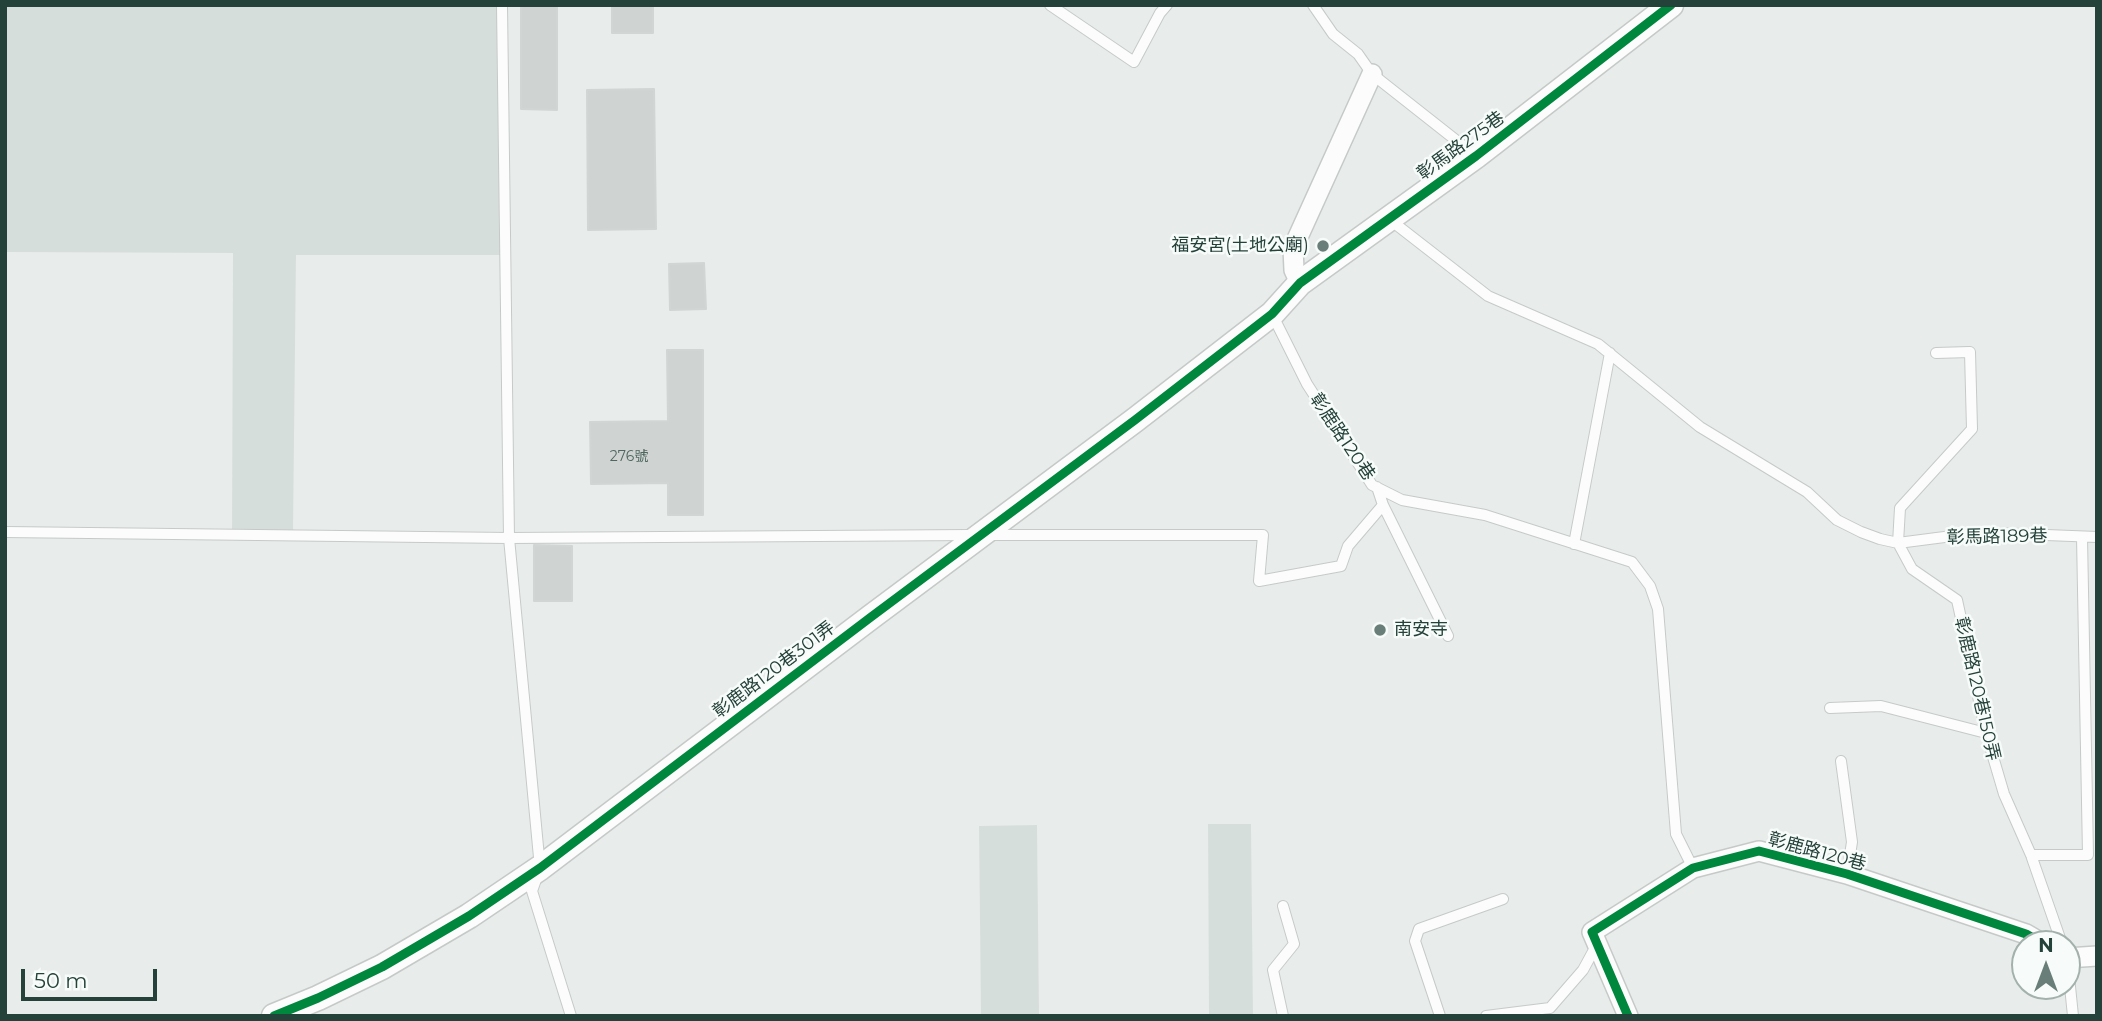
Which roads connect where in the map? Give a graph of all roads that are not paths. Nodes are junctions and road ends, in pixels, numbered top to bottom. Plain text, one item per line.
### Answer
1 (502, 5) edge
2 (1050, 5) edge
3 (1167, 5) edge
4 (1313, 5) edge
5 (1671, 5) edge
6 (1372, 74) junction
7 (1476, 156) junction
8 (1389, 219) junction
9 (1300, 283) junction
10 (1272, 314) junction
11 (1610, 353) junction
12 (1936, 353) dead end
13 (1377, 487) junction
14 (1383, 505) junction
15 (5, 532) edge
16 (979, 535) junction
17 (2082, 537) junction
18 (2097, 537) edge
19 (509, 538) junction
20 (1898, 543) junction
21 (1574, 544) junction
22 (1448, 636) dead end
23 (1830, 708) dead end
24 (1986, 733) junction
25 (1841, 761) dead end
26 (2031, 855) junction
27 (540, 868) junction
28 (1693, 868) junction
29 (1847, 874) junction
30 (1503, 899) dead end
31 (1283, 906) dead end
32 (2014, 930) edge
33 (2058, 930) edge
34 (1595, 937) junction
35 (274, 1016) edge
36 (571, 1016) edge
37 (1283, 1016) edge
38 (1440, 1016) edge
39 (1486, 1016) edge
40 (1628, 1016) edge

1 - 19 lane
2 - 3 lane
4 - 6 lane
5 - 7 street, 彰馬路275巷
6 - 7 lane
6 - 9 street
7 - 8 street, 彰馬路275巷
8 - 9 street, 彰馬路275巷
8 - 11 lane
9 - 10 street, 彰馬路275巷
10 - 13 lane, 彰鹿路120巷
10 - 16 street, 彰鹿路120巷301弄
11 - 20 lane
11 - 21 lane
12 - 20 lane
13 - 14 lane
13 - 21 lane, 彰鹿路120巷
14 - 16 lane
14 - 22 lane
15 - 19 lane
16 - 19 lane
16 - 27 street, 彰鹿路120巷301弄
17 - 18 lane, 彰馬路189巷
17 - 20 lane, 彰馬路189巷
17 - 26 lane
19 - 27 lane
20 - 24 lane, 彰鹿路120巷150弄
21 - 28 lane, 彰鹿路120巷
23 - 24 lane
24 - 26 lane, 彰鹿路120巷150弄
25 - 29 lane
26 - 33 lane, 彰鹿路120巷150弄
27 - 35 street, 彰鹿路120巷301弄
27 - 36 lane
28 - 29 street, 彰鹿路120巷
28 - 34 street, 彰鹿路120巷
29 - 32 street, 彰鹿路120巷
30 - 38 lane
31 - 37 lane
34 - 39 lane
34 - 40 street

